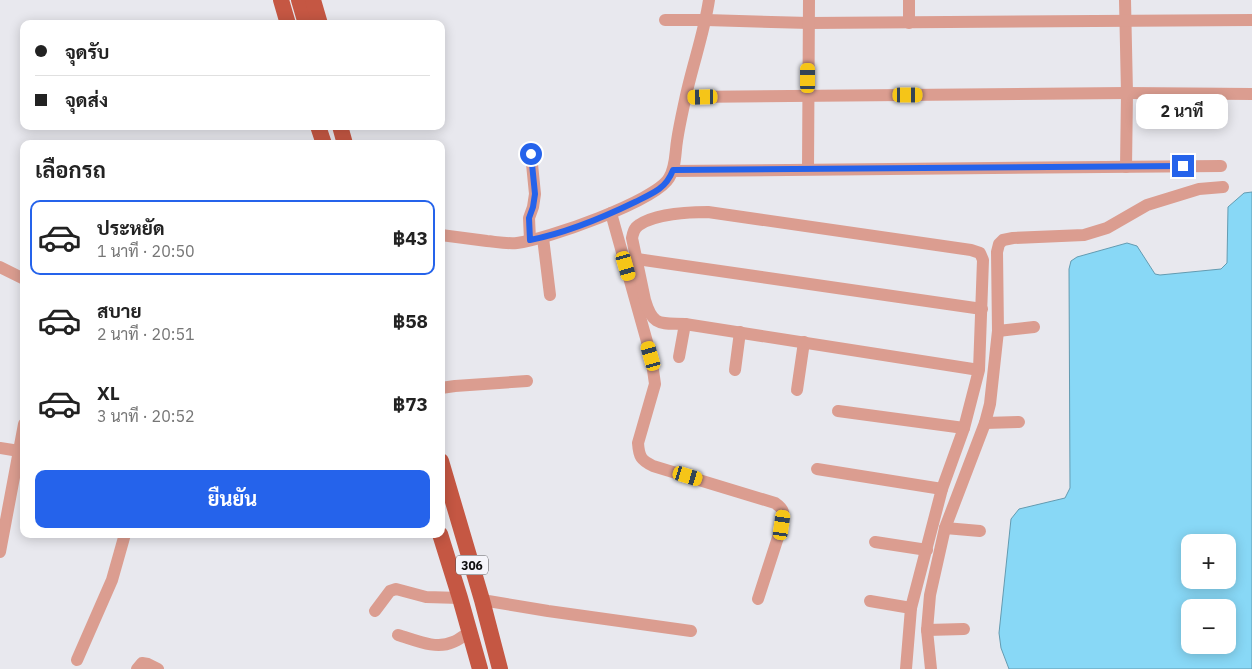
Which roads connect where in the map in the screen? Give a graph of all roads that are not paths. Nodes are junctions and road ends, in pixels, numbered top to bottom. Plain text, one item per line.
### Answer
1 (281, 0) edge
2 (299, 0) edge
3 (313, 0) edge
4 (709, 0) edge
5 (809, 0) edge
6 (909, 0) edge
7 (1125, 0) edge
8 (287, 20) edge
9 (305, 20) edge
10 (319, 20) edge
11 (665, 20) dead end
12 (706, 20) junction
13 (1252, 20) edge
14 (1126, 21) junction
15 (809, 23) junction
16 (908, 23) junction
17 (1127, 93) junction
18 (1252, 94) edge
19 (808, 96) junction
20 (686, 97) junction
21 (531, 154) dead end
22 (1221, 166) dead end
23 (1126, 167) junction
24 (808, 169) junction
25 (673, 170) junction
26 (1223, 187) dead end
27 (611, 213) junction
28 (445, 235) edge
29 (543, 238) junction
30 (530, 240) junction
31 (637, 259) junction
32 (0, 267) edge
33 (20, 277) edge
34 (550, 295) dead end
35 (982, 310) junction
36 (685, 324) junction
37 (1034, 326) dead end
38 (998, 331) junction
39 (740, 332) junction
40 (804, 342) junction
41 (679, 357) dead end
42 (735, 370) dead end
43 (979, 370) junction
44 (527, 381) dead end
45 (445, 387) edge
46 (797, 390) dead end
47 (838, 411) dead end
48 (1019, 422) dead end
49 (985, 423) junction
50 (964, 428) junction
51 (20, 446) edge
52 (0, 448) edge
53 (19, 451) junction
54 (817, 469) dead end
55 (445, 475) edge
56 (942, 490) junction
57 (945, 528) junction
58 (980, 530) dead end
59 (124, 538) edge
60 (441, 538) edge
61 (875, 542) dead end
62 (926, 550) junction
63 (0, 552) edge
64 (460, 598) junction
65 (758, 599) dead end
66 (482, 600) junction
67 (870, 601) dead end
68 (911, 608) junction
69 (375, 611) dead end
70 (964, 629) dead end
71 (927, 630) junction
72 (691, 631) dead end
73 (470, 632) junction
74 (398, 635) dead end
75 (78, 660) dead end
76 (137, 669) edge
77 (158, 669) edge
78 (480, 669) edge
79 (500, 669) edge
80 (906, 669) edge
81 (931, 669) edge

1 - 8 main road
2 - 9 main road
3 - 10 main road
4 - 12 street
5 - 15 street
6 - 16 street
7 - 14 street
11 - 12 street
12 - 15 street
12 - 20 street
13 - 14 street
14 - 16 street
14 - 17 street
15 - 16 street
15 - 19 street
17 - 18 street
17 - 19 street
17 - 23 street
19 - 20 street
19 - 24 street
20 - 25 street
21 - 30 street
22 - 23 street
23 - 24 street
24 - 25 street
25 - 27 street
26 - 38 street
27 - 29 street
27 - 65 street
28 - 30 street
29 - 30 street
29 - 34 street
31 - 35 street
31 - 35 street
31 - 36 street
32 - 33 street
35 - 43 street
36 - 39 street
36 - 41 street
37 - 38 street
38 - 49 street
39 - 40 street
39 - 42 street
40 - 43 street
40 - 46 street
43 - 50 street
44 - 45 street
47 - 50 street
48 - 49 street
49 - 57 street
50 - 56 street
51 - 53 street
52 - 53 street
53 - 63 street
54 - 56 street
55 - 66 main road, 306
56 - 62 street
57 - 58 street
57 - 71 street
59 - 75 street
60 - 64 main road, 306
61 - 62 street
62 - 68 street
64 - 69 street
64 - 73 main road, 306
66 - 72 street
66 - 79 main road, 306
67 - 68 street
68 - 80 street
70 - 71 street
71 - 81 street
73 - 74 street
73 - 78 main road, 306
76 - 77 street

